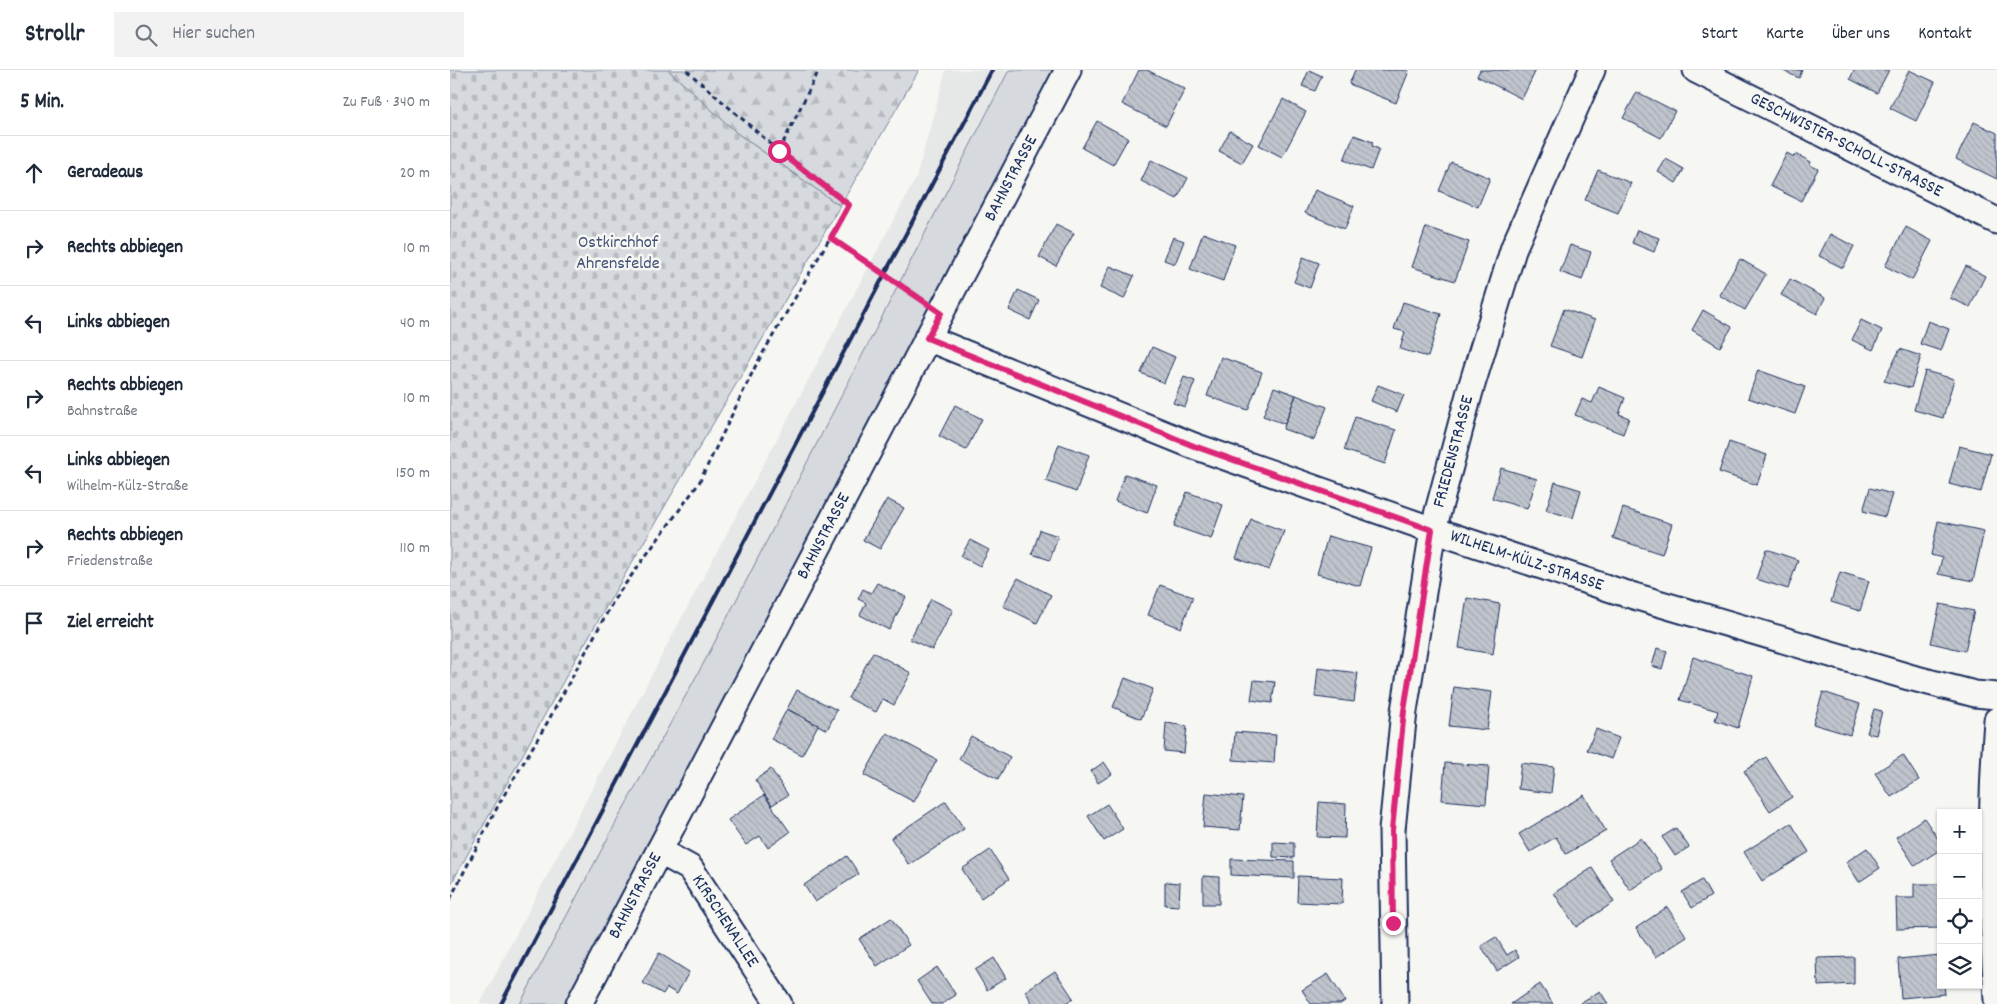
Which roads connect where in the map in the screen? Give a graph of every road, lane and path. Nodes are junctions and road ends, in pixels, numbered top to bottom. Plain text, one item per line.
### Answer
1 (686, 70) edge
2 (819, 70) edge
3 (1068, 70) edge
4 (1592, 70) edge
5 (1696, 70) edge
6 (779, 151) junction
7 (1997, 221) edge
8 (831, 238) junction
9 (941, 313) junction
10 (927, 338) junction
11 (1432, 530) junction
12 (1997, 696) edge
13 (1997, 720) edge
14 (659, 851) junction
15 (450, 899) edge
16 (1997, 1000) edge
17 (578, 1004) edge
18 (779, 1004) edge
19 (1395, 1004) edge

1 - 6 path
2 - 6 path
3 - 9 street, BAHNSTRASSE
4 - 11 street, FRIEDENSTRASSE
5 - 7 street, GESCHWISTER-SCHOLL-STRASSE
6 - 8 path
8 - 9 path
8 - 15 path
9 - 10 street, BAHNSTRASSE
10 - 11 street, WILHELM-KÜLZ-STRASSE
10 - 14 street, BAHNSTRASSE
11 - 12 street, WILHELM-KÜLZ-STRASSE
11 - 19 street, FRIEDENSTRASSE
13 - 16 street
14 - 17 street, BAHNSTRASSE
14 - 18 street, KIRSCHENALLEE

